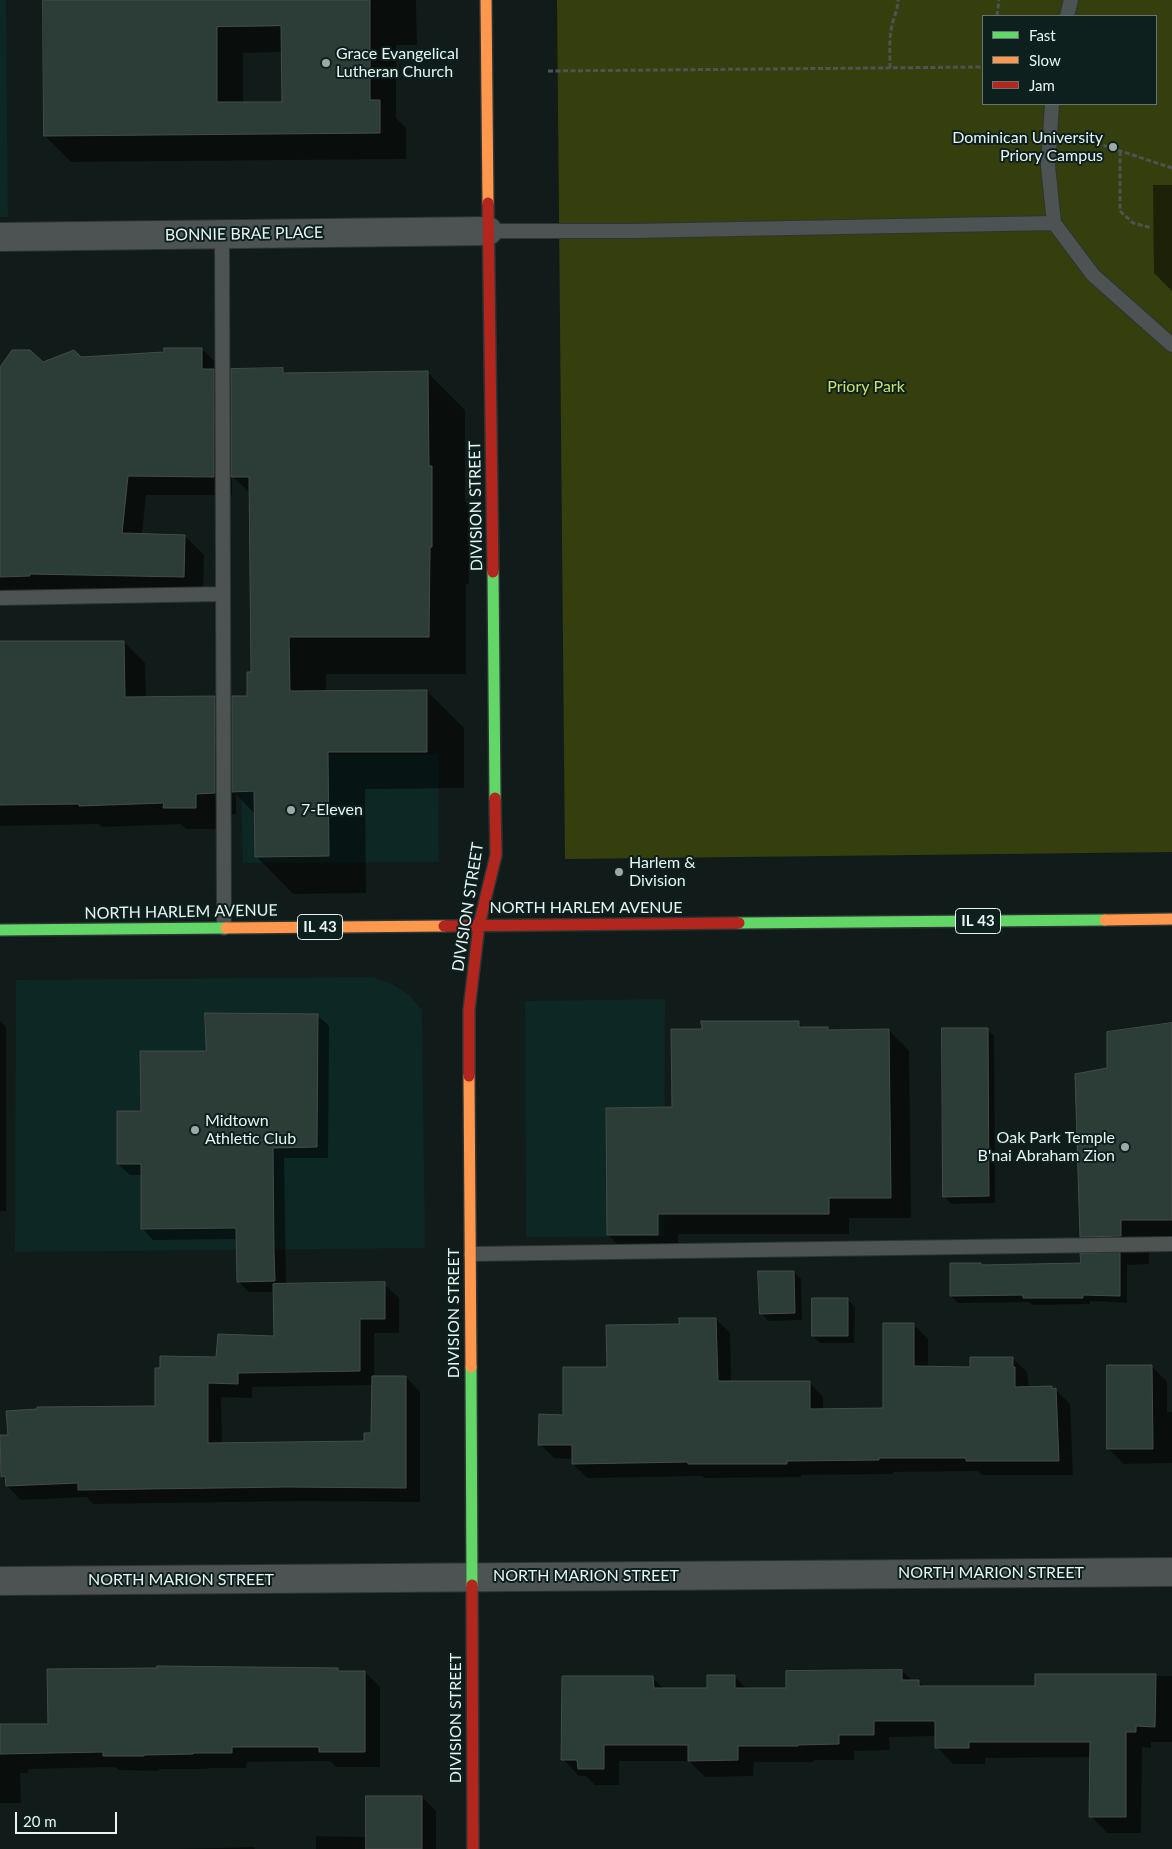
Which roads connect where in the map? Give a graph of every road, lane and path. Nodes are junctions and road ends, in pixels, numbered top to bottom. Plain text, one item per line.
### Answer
1 (486, 0) edge
2 (898, 0) edge
3 (999, 0) edge
4 (1072, 0) edge
5 (997, 15) edge
6 (1067, 15) edge
7 (982, 67) edge
8 (890, 68) junction
9 (548, 71) dead end
10 (1052, 105) edge
11 (1050, 128) junction
12 (1120, 151) junction
13 (1172, 168) edge
14 (1054, 223) junction
15 (1152, 228) dead end
16 (488, 231) junction
17 (222, 235) junction
18 (0, 237) edge
19 (1172, 345) edge
20 (223, 594) junction
21 (0, 598) edge
22 (1172, 919) edge
23 (479, 925) junction
24 (224, 928) junction
25 (0, 930) edge
26 (1172, 1244) edge
27 (471, 1254) junction
28 (1172, 1572) edge
29 (471, 1577) junction
30 (0, 1581) edge
31 (473, 1849) edge

1 - 16 street, DIVISION STREET
2 - 8 path
3 - 5 path
4 - 6 lane
7 - 8 path
8 - 9 path
10 - 11 lane
11 - 12 path
11 - 14 lane
12 - 13 path
12 - 15 path
14 - 16 lane
14 - 19 lane
16 - 17 street, BONNIE BRAE PLACE
16 - 23 street, DIVISION STREET
17 - 18 street, BONNIE BRAE PLACE
17 - 20 lane
20 - 21 lane
20 - 24 lane
22 - 23 street, NORTH HARLEM AVENUE / IL 43
23 - 24 street, NORTH HARLEM AVENUE / IL 43
23 - 27 street, DIVISION STREET
24 - 25 street, NORTH HARLEM AVENUE / IL 43
26 - 27 lane
27 - 29 street, DIVISION STREET
28 - 29 street, NORTH MARION STREET
29 - 30 street, NORTH MARION STREET
29 - 31 street, DIVISION STREET

